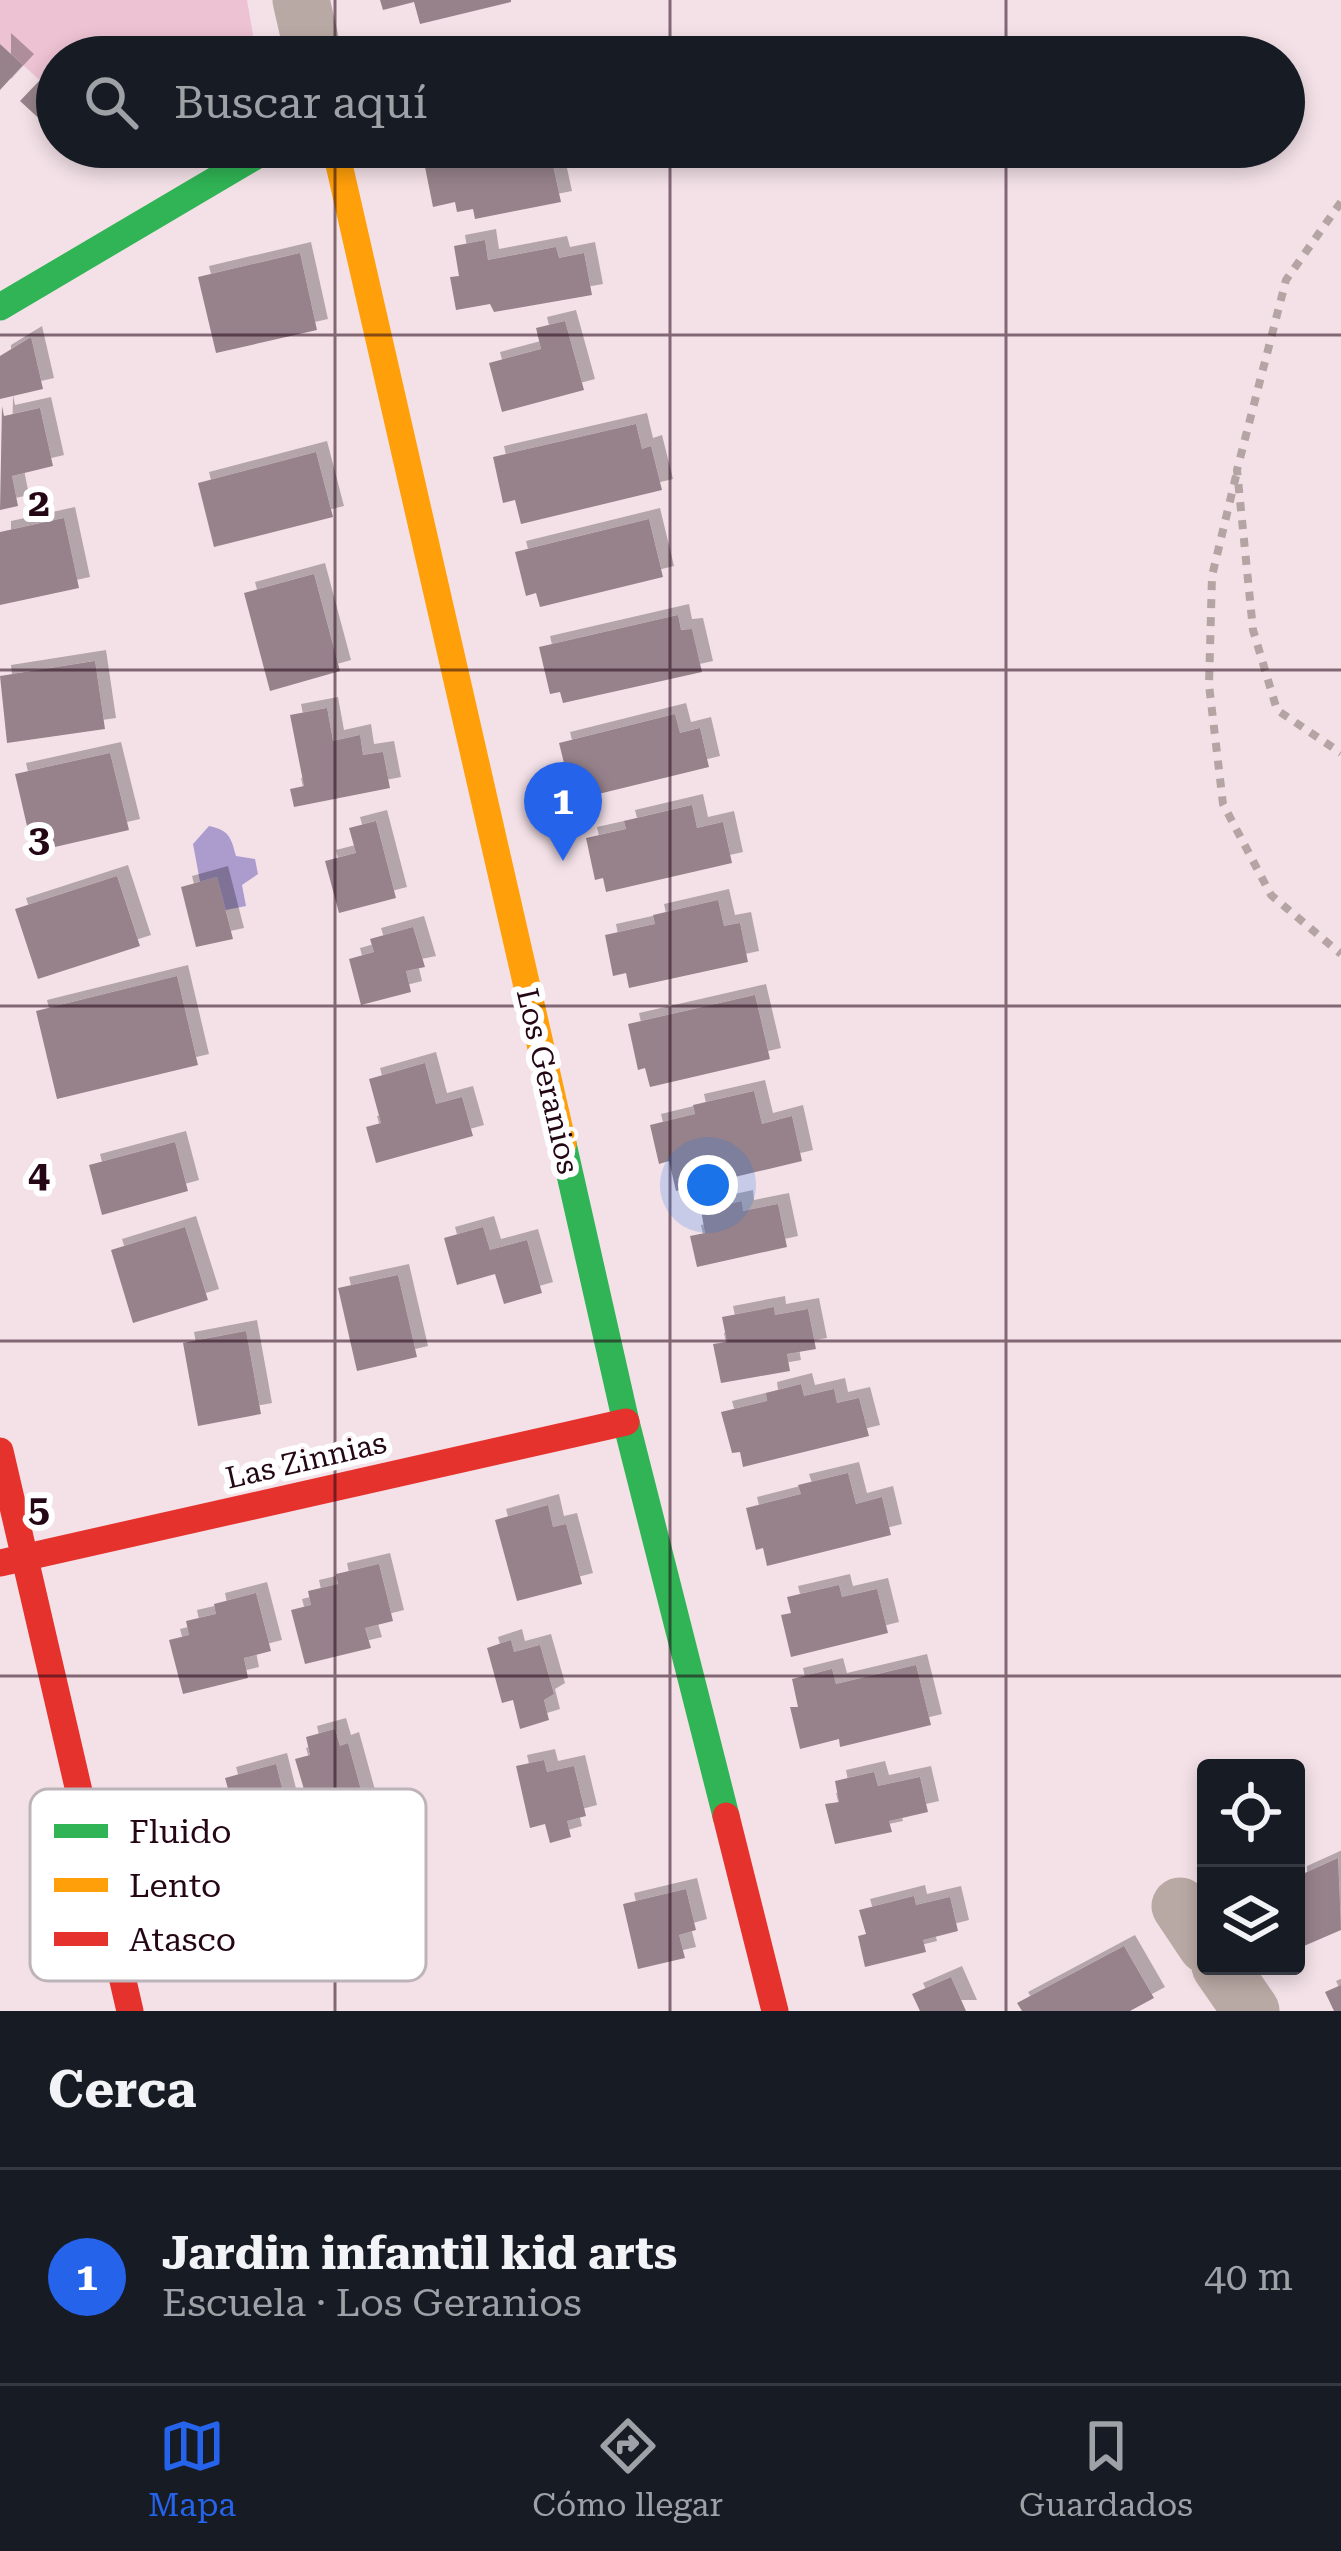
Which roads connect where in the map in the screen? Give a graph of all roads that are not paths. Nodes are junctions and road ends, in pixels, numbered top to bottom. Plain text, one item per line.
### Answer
1 (301, 0) edge
2 (309, 36) edge
3 (236, 168) edge
4 (340, 168) edge
5 (0, 307) edge
6 (626, 1421) junction
7 (0, 1450) edge
8 (13, 1560) edge
9 (72, 1789) edge
10 (1226, 1975) edge
11 (122, 1981) edge
12 (130, 2011) edge
13 (775, 2011) edge
14 (1251, 2011) edge

1 - 2 street
3 - 5 street
4 - 6 street, Los Geranios
6 - 8 street, Las Zinnias
6 - 13 street, Los Geranios
7 - 8 street
8 - 9 street
10 - 14 street
11 - 12 street

